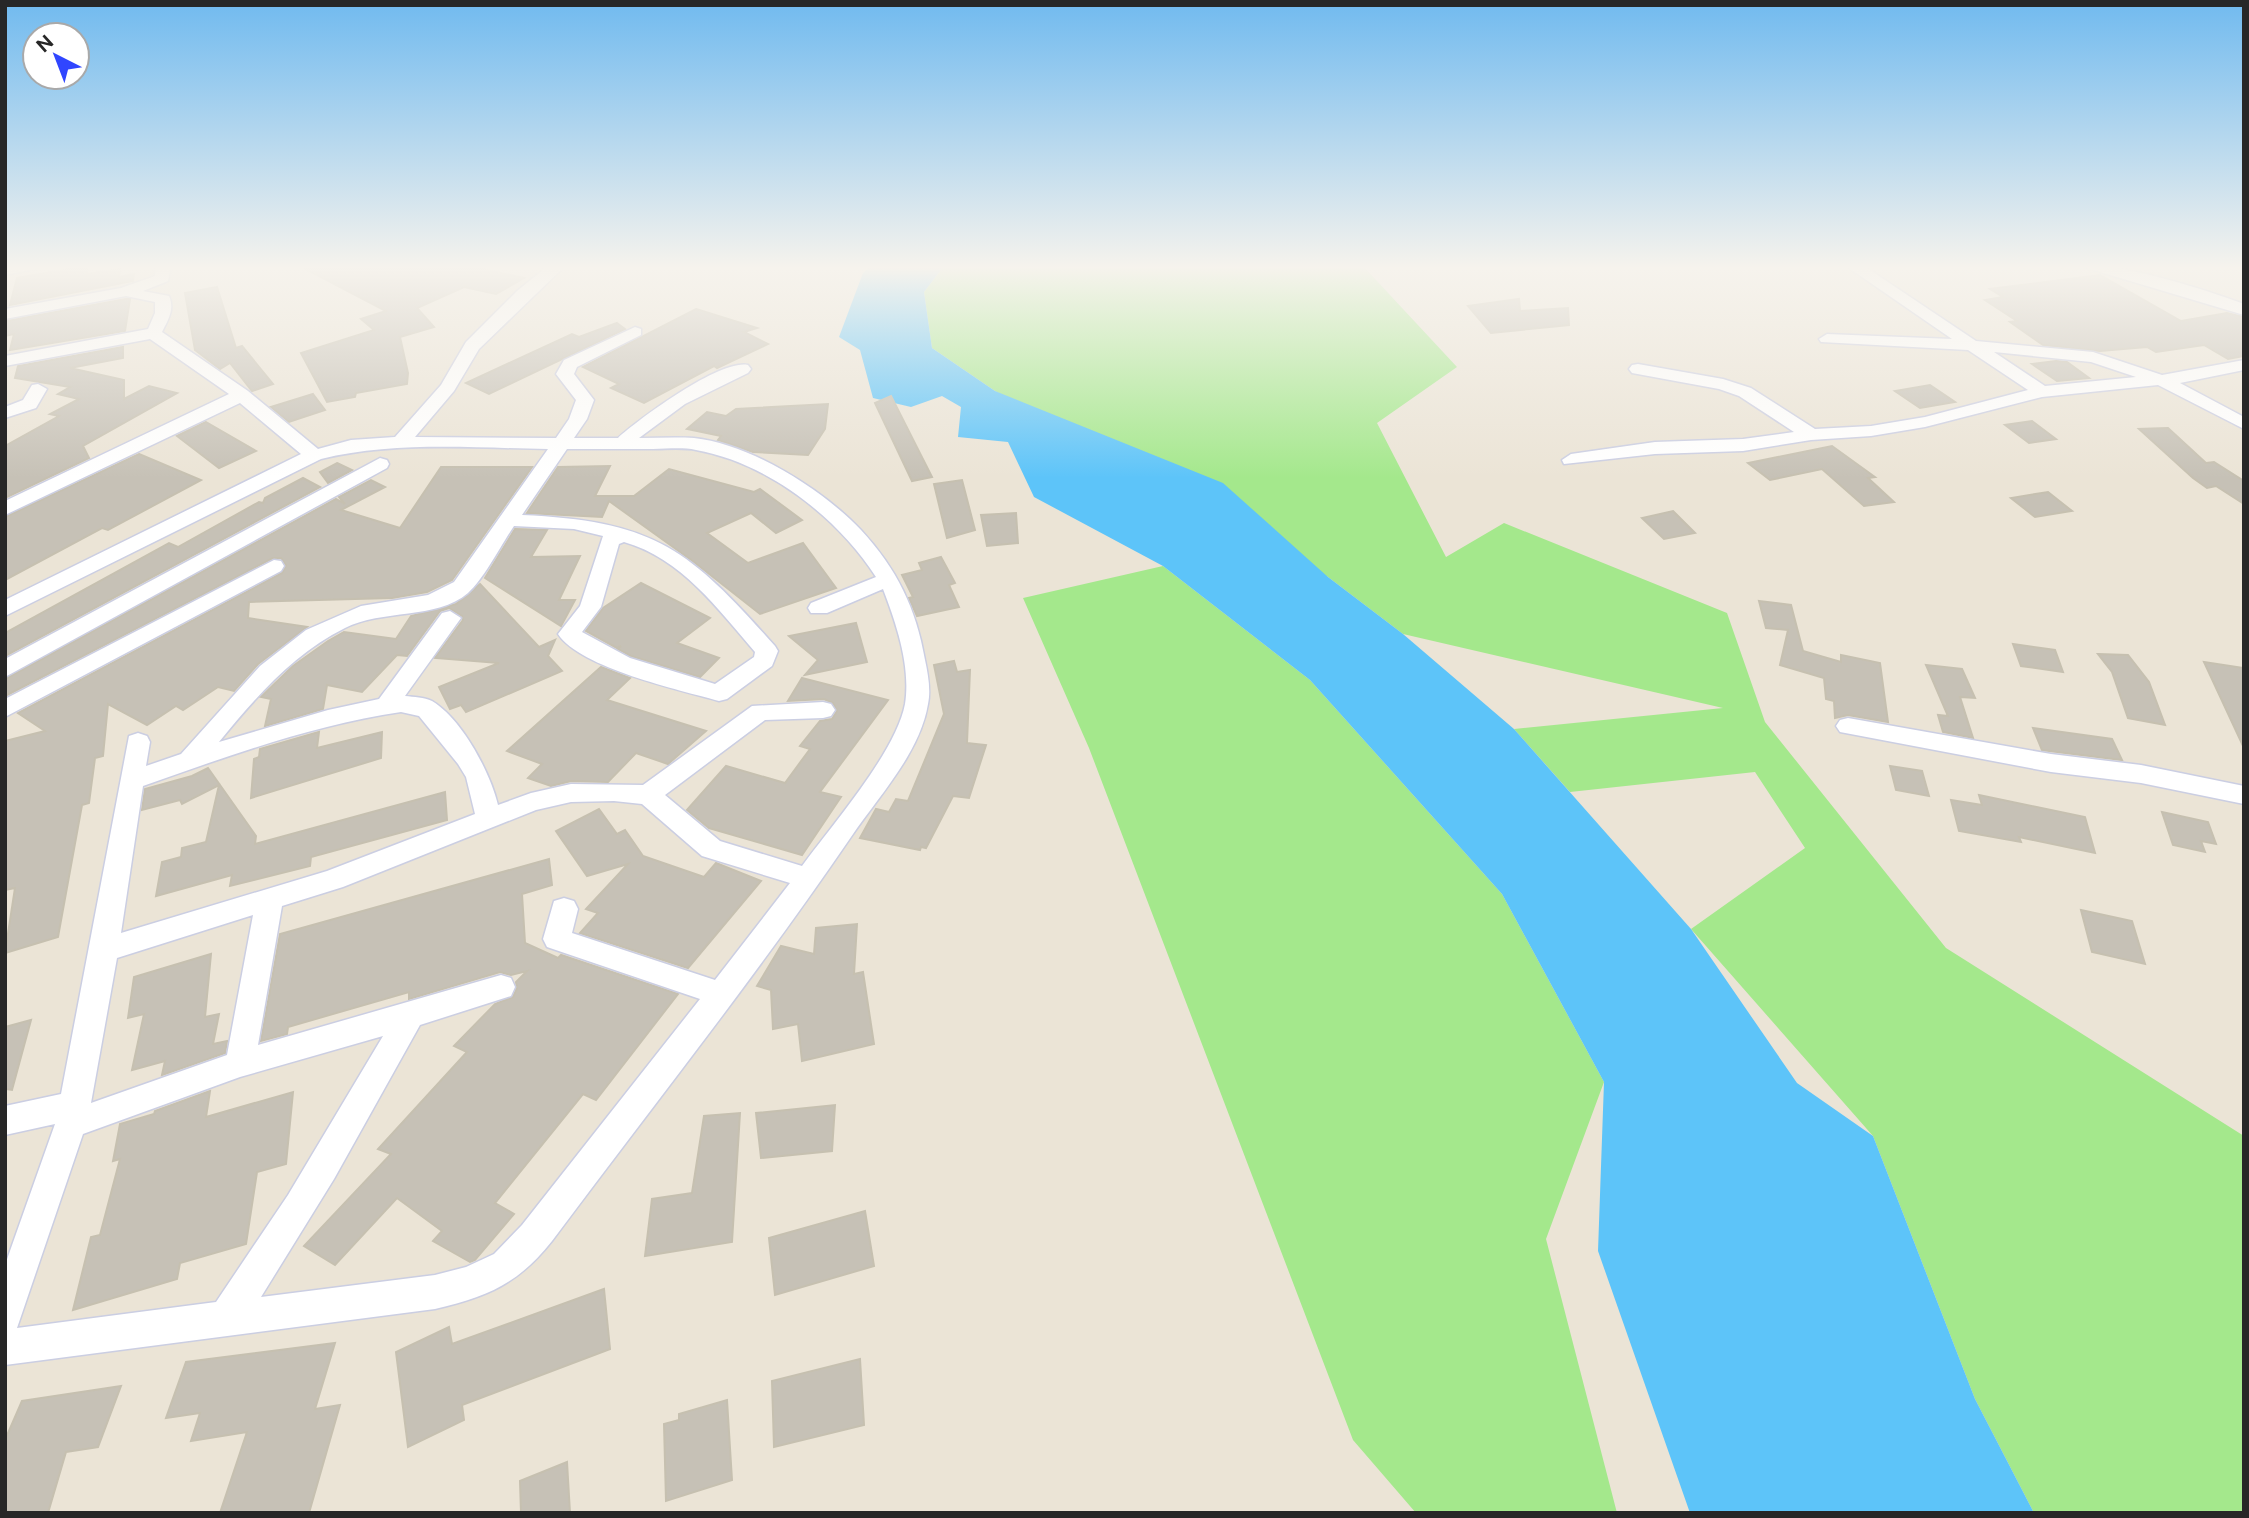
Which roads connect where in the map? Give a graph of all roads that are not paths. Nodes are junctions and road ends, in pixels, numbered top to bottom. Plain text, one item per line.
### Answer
1 (134, 337) edge
2 (157, 337) edge
3 (481, 337) edge
4 (625, 337) edge
5 (1958, 337) edge
6 (1827, 339) dead end
7 (1970, 345) junction
8 (5, 361) edge
9 (2244, 365) edge
10 (742, 369) dead end
11 (1638, 369) dead end
12 (2161, 380) junction
13 (38, 389) dead end
14 (2042, 392) junction
15 (242, 395) junction
16 (5, 413) edge
17 (2244, 424) edge
18 (1811, 435) junction
19 (400, 442) junction
20 (623, 443) junction
21 (558, 444) junction
22 (314, 455) junction
23 (1572, 460) dead end
24 (380, 464) dead end
25 (5, 509) edge
26 (507, 520) junction
27 (623, 535) junction
28 (274, 566) dead end
29 (889, 579) junction
30 (819, 608) dead end
31 (5, 609) edge
32 (450, 618) dead end
33 (5, 669) edge
34 (719, 693) junction
35 (388, 703) junction
36 (5, 709) edge
37 (823, 710) dead end
38 (760, 712) junction
39 (1848, 726) dead end
40 (138, 742) dead end
41 (190, 761) junction
42 (133, 780) junction
43 (648, 795) junction
44 (2244, 795) edge
45 (489, 819) junction
46 (809, 878) junction
47 (270, 900) junction
48 (564, 909) dead end
49 (104, 950) junction
50 (501, 986) dead end
51 (721, 994) junction
52 (410, 1015) junction
53 (240, 1064) junction
54 (73, 1115) junction
55 (5, 1121) edge
56 (5, 1315) edge
57 (227, 1317) junction
58 (5, 1347) edge

1 - 8 street
2 - 15 street
3 - 19 street
4 - 21 street
5 - 7 street
6 - 7 street
7 - 12 street
7 - 14 street
9 - 12 street
10 - 20 street
11 - 18 street
12 - 14 street
12 - 17 street
13 - 16 street
14 - 18 street
15 - 22 street
15 - 25 street
18 - 23 street
19 - 21 street
19 - 22 street
20 - 21 street
20 - 29 street
21 - 26 street
22 - 31 street
24 - 33 street
26 - 27 street
26 - 41 street
27 - 34 street
27 - 34 street
28 - 36 street
29 - 30 street
29 - 46 street
32 - 35 street
34 - 38 street
35 - 41 street
35 - 45 street
37 - 38 street
38 - 43 street
39 - 44 street
40 - 42 street
41 - 42 street
42 - 49 street
43 - 45 street
43 - 46 street
45 - 47 street
46 - 51 street
47 - 49 street
47 - 53 street
48 - 51 street
49 - 54 street
50 - 52 street
51 - 57 street
52 - 53 street
52 - 57 street
53 - 54 street
54 - 55 street
54 - 56 street
57 - 58 street

